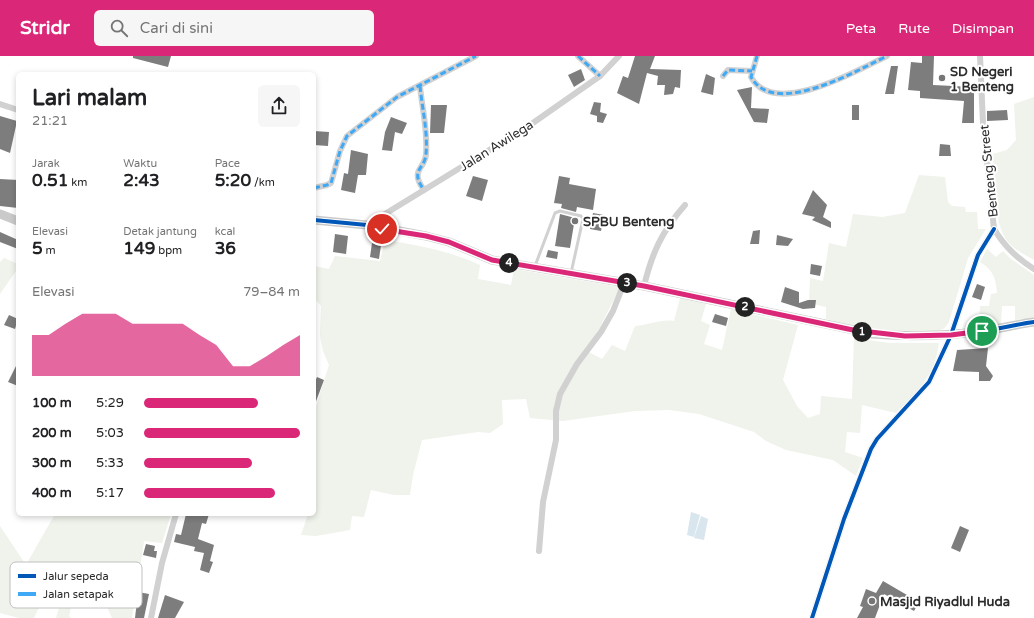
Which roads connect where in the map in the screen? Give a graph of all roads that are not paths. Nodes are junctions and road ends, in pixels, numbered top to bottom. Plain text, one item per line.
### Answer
1 (476, 56) edge
2 (578, 56) edge
3 (619, 56) edge
4 (757, 56) edge
5 (887, 56) edge
6 (980, 56) edge
7 (752, 71) junction
8 (600, 76) junction
9 (723, 76) dead end
10 (420, 86) junction
11 (0, 104) edge
12 (16, 109) edge
13 (316, 188) edge
14 (424, 190) junction
15 (685, 205) dead end
16 (0, 214) edge
17 (16, 220) edge
18 (316, 220) edge
19 (367, 225) junction
20 (994, 229) junction
21 (534, 268) junction
22 (1034, 269) edge
23 (570, 274) junction
24 (624, 283) junction
25 (644, 286) junction
26 (1034, 322) edge
27 (951, 335) junction
28 (175, 516) edge
29 (539, 551) dead end
30 (151, 618) edge
31 (812, 618) edge

1 - 10 street
2 - 8 street
3 - 8 street, Jalan Awilega
4 - 7 street
5 - 7 street
6 - 20 street, Benteng Street
7 - 9 street
8 - 14 street, Jalan Awilega
10 - 13 street
10 - 14 street
11 - 12 street
14 - 19 street, Jalan Awilega
15 - 25 street
16 - 17 street
18 - 19 street
19 - 21 street
20 - 22 street, Benteng Street
20 - 27 street
21 - 23 street
21 - 23 lane
23 - 24 street
24 - 25 street
24 - 29 street
25 - 27 street
26 - 27 street
27 - 31 street
28 - 30 street

